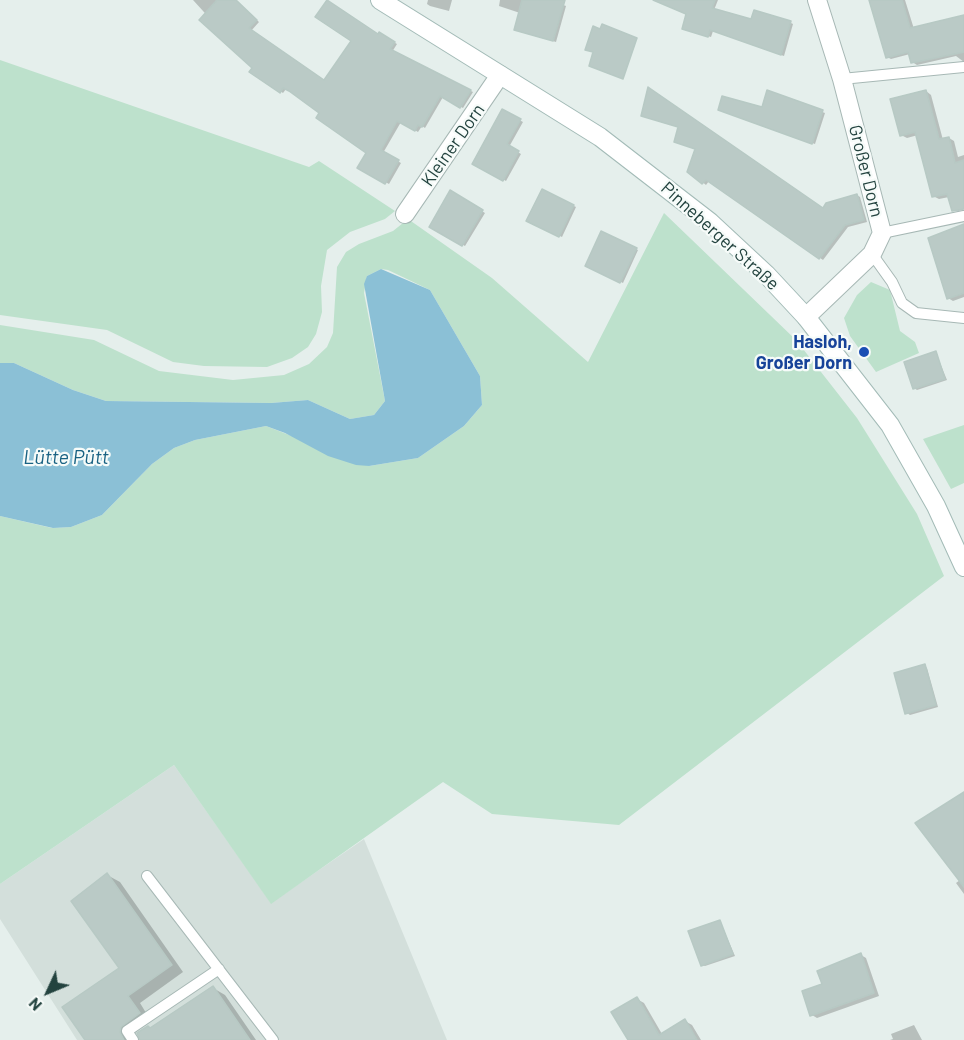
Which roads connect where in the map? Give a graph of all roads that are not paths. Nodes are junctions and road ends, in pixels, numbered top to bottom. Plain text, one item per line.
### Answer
1 (380, 0) edge
2 (817, 0) edge
3 (964, 67) edge
4 (500, 75) junction
5 (842, 80) junction
6 (405, 214) dead end
7 (964, 216) edge
8 (882, 233) junction
9 (872, 254) junction
10 (806, 317) junction
11 (964, 318) edge
12 (964, 567) edge
13 (147, 876) dead end
14 (219, 969) junction
15 (133, 1040) edge
16 (273, 1040) edge

1 - 4 main road, Pinneberger Straße
2 - 5 main road, Großer Dorn
3 - 5 lane
4 - 6 main road, Kleiner Dorn
4 - 10 main road, Pinneberger Straße
5 - 8 main road, Großer Dorn
7 - 8 lane
8 - 9 main road, Großer Dorn
9 - 10 main road, Großer Dorn
9 - 11 lane
10 - 12 main road, Pinneberger Straße
13 - 14 lane
14 - 15 lane
14 - 16 lane

